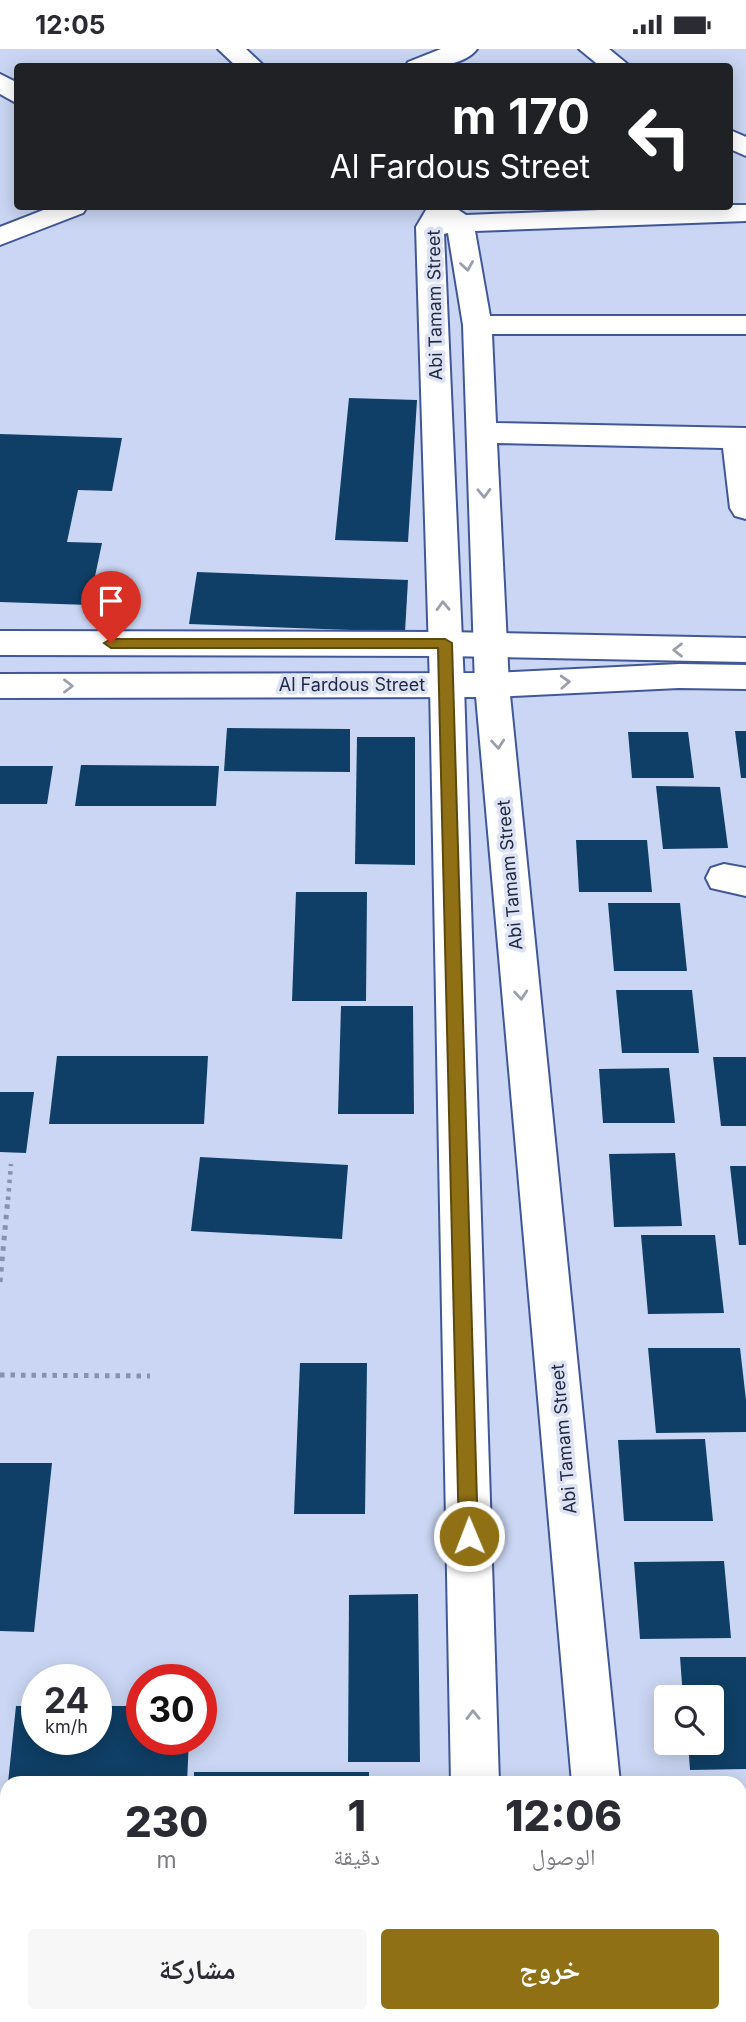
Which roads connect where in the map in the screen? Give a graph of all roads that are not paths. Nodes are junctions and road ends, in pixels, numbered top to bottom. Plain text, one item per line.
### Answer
1 (231, 49) edge
2 (464, 49) edge
3 (592, 49) edge
4 (248, 63) edge
5 (428, 63) edge
6 (613, 63) edge
7 (0, 82) edge
8 (14, 93) edge
9 (66, 210) edge
10 (746, 213) edge
11 (442, 216) edge
12 (0, 237) edge
13 (477, 325) junction
14 (746, 325) edge
15 (481, 433) junction
16 (741, 438) edge
17 (746, 507) edge
18 (0, 643) edge
19 (445, 643) junction
20 (491, 647) junction
21 (746, 650) edge
22 (746, 677) edge
23 (447, 685) junction
24 (492, 685) junction
25 (0, 686) edge
26 (475, 1776) edge
27 (595, 1776) edge

1 - 4 street
2 - 5 street
3 - 6 street
7 - 8 street
9 - 12 street
10 - 11 street
11 -> 13 street, Abi Tamam Street
19 -> 11 street, Abi Tamam Street
13 - 14 street
13 - 15 street, Abi Tamam Street
15 - 16 street
15 -> 20 street, Abi Tamam Street
16 - 17 street
18 - 19 street
19 - 20 street
19 - 23 street, Abi Tamam Street
21 -> 20 street
20 - 24 street, Abi Tamam Street
24 -> 22 street, Al Fardous Street
23 - 24 street, Al Fardous Street
25 -> 23 street, Al Fardous Street
26 -> 23 street, Abi Tamam Street
24 -> 27 street, Abi Tamam Street

